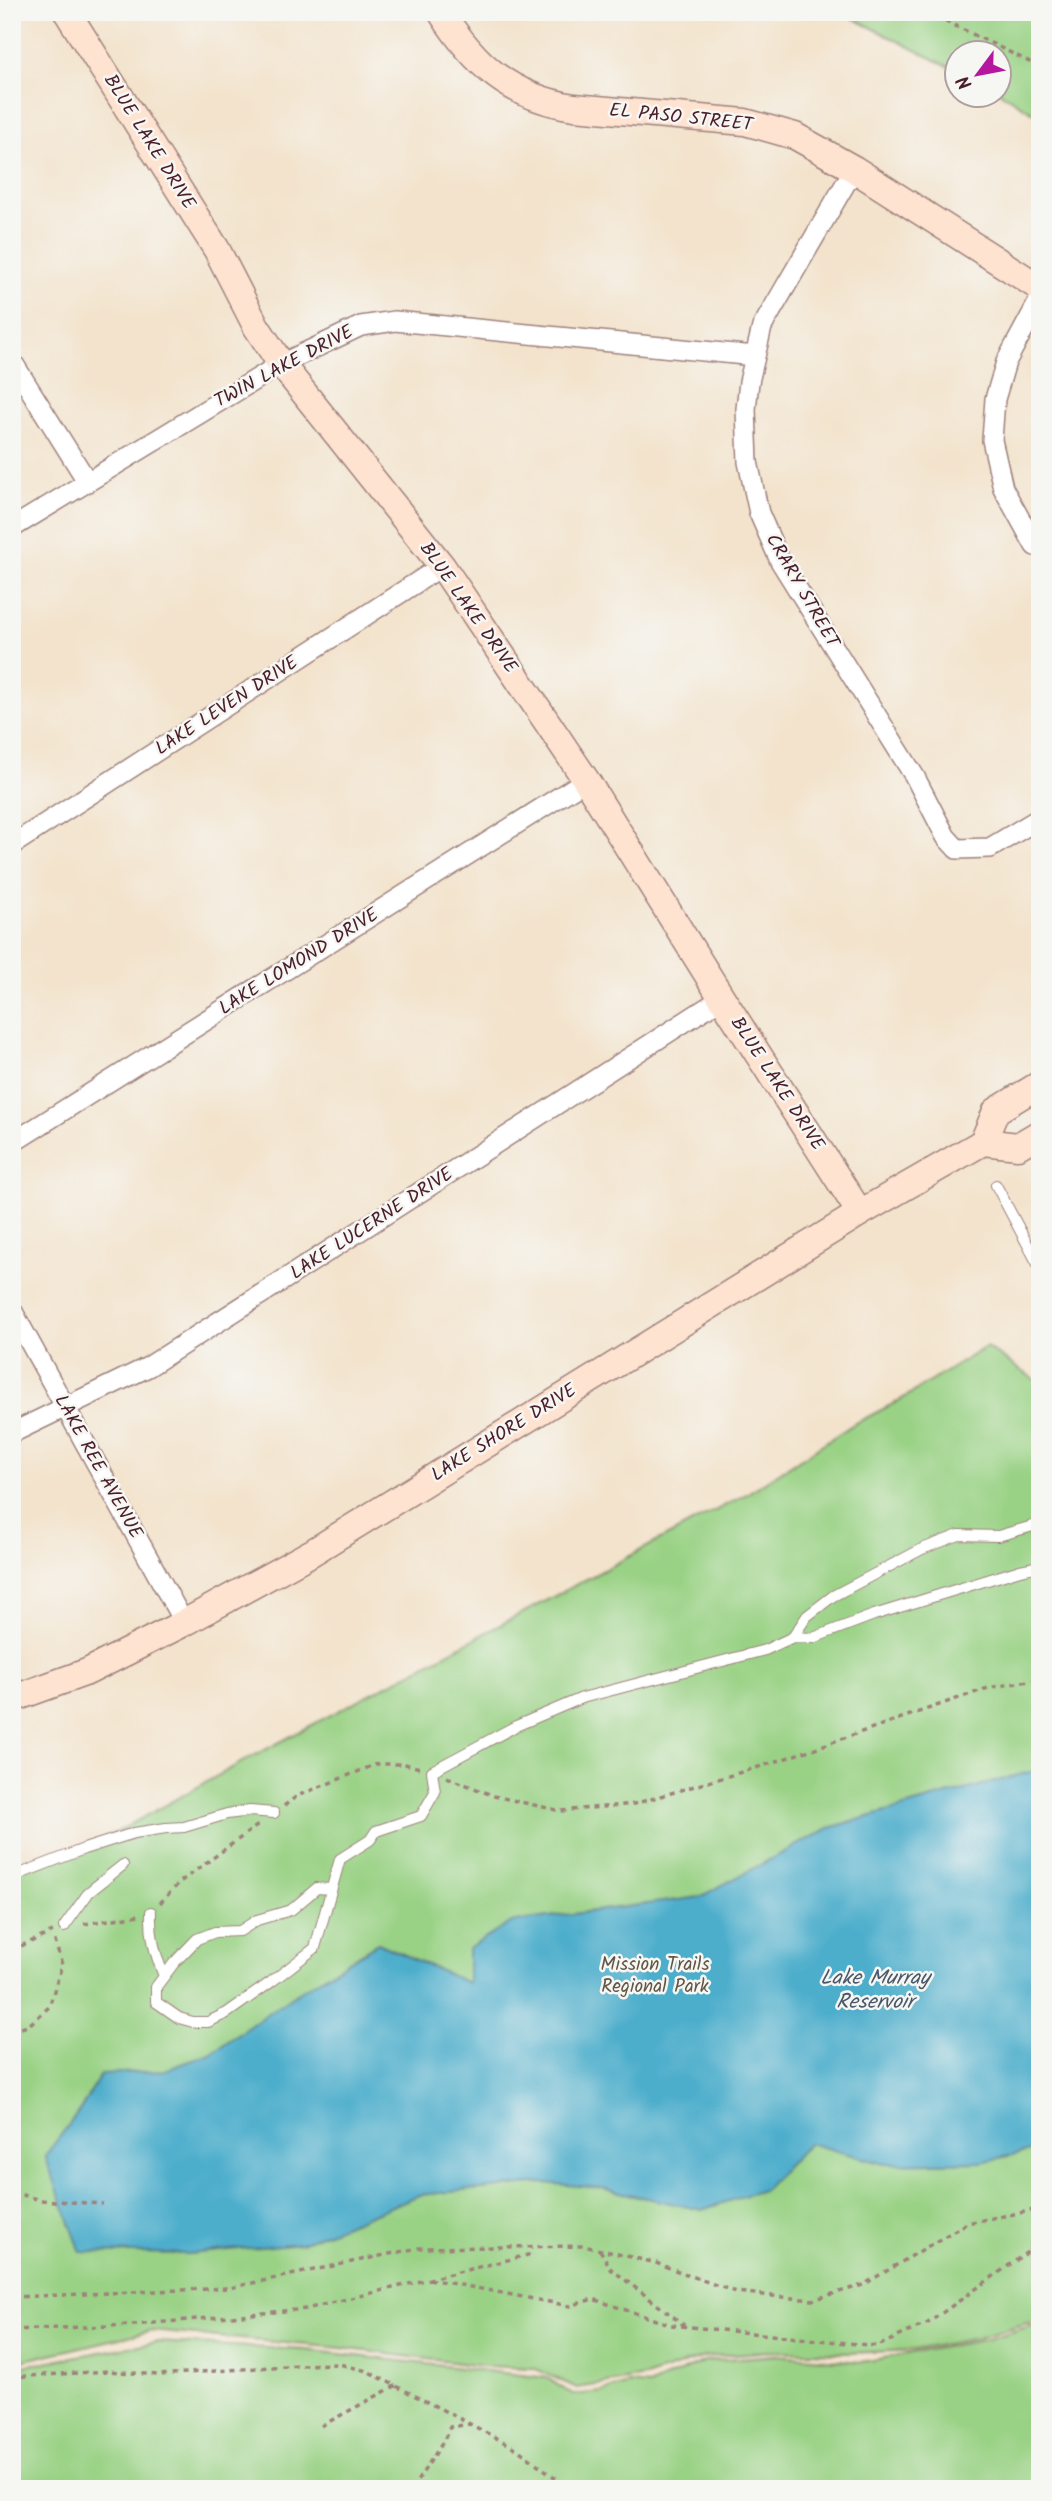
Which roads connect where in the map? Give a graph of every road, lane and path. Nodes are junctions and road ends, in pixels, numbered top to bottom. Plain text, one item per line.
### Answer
1 (67, 12) edge
2 (441, 12) edge
3 (927, 12) edge
4 (1040, 67) edge
5 (854, 170) junction
6 (1040, 288) edge
7 (1040, 299) edge
8 (755, 356) junction
9 (12, 361) edge
10 (281, 364) junction
11 (87, 481) junction
12 (12, 528) edge
13 (1035, 546) dead end
14 (442, 566) junction
15 (586, 780) junction
16 (1040, 818) edge
17 (12, 845) edge
18 (722, 999) junction
19 (1040, 1084) edge
20 (1040, 1133) edge
21 (983, 1142) junction
22 (12, 1143) edge
23 (996, 1185) dead end
24 (860, 1213) junction
25 (1040, 1268) edge
26 (12, 1310) edge
27 (64, 1406) junction
28 (12, 1433) edge
29 (1040, 1524) edge
30 (1040, 1566) edge
31 (184, 1623) junction
32 (793, 1637) junction
33 (1040, 1679) edge
34 (12, 1699) edge
35 (432, 1771) junction
36 (274, 1813) junction
37 (122, 1866) dead end
38 (12, 1877) edge
39 (330, 1889) junction
40 (150, 1912) junction
41 (64, 1927) junction
42 (52, 1933) junction
43 (12, 1950) edge
44 (164, 1976) junction
45 (12, 2032) edge
46 (12, 2192) edge
47 (103, 2204) dead end
48 (1040, 2209) edge
49 (531, 2247) junction
50 (600, 2250) junction
51 (1040, 2250) edge
52 (429, 2279) junction
53 (12, 2297) edge
54 (686, 2326) junction
55 (12, 2330) edge
56 (12, 2376) edge
57 (397, 2385) junction
58 (470, 2424) junction
59 (321, 2426) dead end
60 (412, 2489) edge
61 (567, 2489) edge

1 - 10 street, BLUE LAKE DRIVE
2 - 5 street, EL PASO STREET
3 - 4 path
5 - 6 street, EL PASO STREET
5 - 8 street, CRARY STREET
7 - 13 street
8 - 10 street, TWIN LAKE DRIVE
8 - 16 street, CRARY STREET
9 - 11 street
10 - 11 street, TWIN LAKE DRIVE
10 - 14 street, BLUE LAKE DRIVE
11 - 12 street, TWIN LAKE DRIVE
14 - 15 street, BLUE LAKE DRIVE
14 - 17 street, LAKE LEVEN DRIVE
15 - 18 street, BLUE LAKE DRIVE
15 - 22 street, LAKE LOMOND DRIVE
18 - 24 street, BLUE LAKE DRIVE
18 - 27 street, LAKE LUCERNE DRIVE
19 - 21 street
20 - 21 street
21 - 24 street, LAKE SHORE DRIVE
23 - 25 lane
24 - 31 street, LAKE SHORE DRIVE
26 - 27 street, LAKE REE AVENUE
27 - 28 street, LAKE LUCERNE DRIVE
27 - 31 street, LAKE REE AVENUE
29 - 32 lane
30 - 32 lane
31 - 34 street, LAKE SHORE DRIVE
32 - 35 lane
33 - 35 path
35 - 36 path
35 - 39 lane
36 - 38 lane
36 - 40 path
37 - 41 lane
39 - 44 lane
39 - 44 lane
40 - 41 path
40 - 44 lane
41 - 42 path
42 - 43 path
42 - 45 path
46 - 47 path
48 - 50 path
49 - 50 path
49 - 52 path
49 - 53 path
50 - 54 path
51 - 54 path
52 - 54 path
52 - 55 path
56 - 57 path
57 - 58 path
57 - 59 path
58 - 60 path
58 - 61 path

